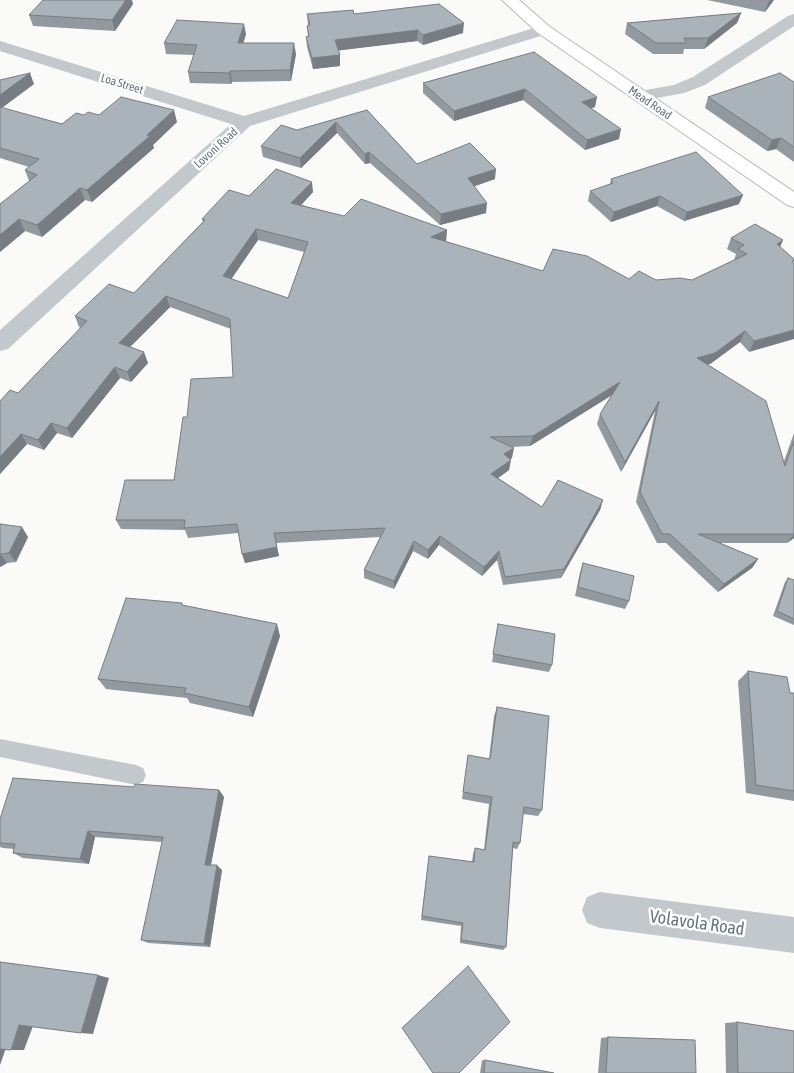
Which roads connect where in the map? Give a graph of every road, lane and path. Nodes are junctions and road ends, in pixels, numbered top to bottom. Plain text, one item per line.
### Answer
1 (510, 0) edge
2 (794, 19) edge
3 (544, 30) junction
4 (0, 46) edge
5 (640, 96) junction
6 (244, 122) junction
7 (794, 201) edge
8 (2, 339) edge
9 (0, 748) edge
10 (136, 775) dead end
11 (600, 910) dead end
12 (794, 936) edge

1 - 3 main road, Mead Road
2 - 5 street
3 - 5 main road, Mead Road
3 - 6 street, Lovoni Road
4 - 6 street, Loa Street
5 - 7 main road, Mead Road
6 - 8 street, Lovoni Road
9 - 10 lane
11 - 12 street, Volavola Road

